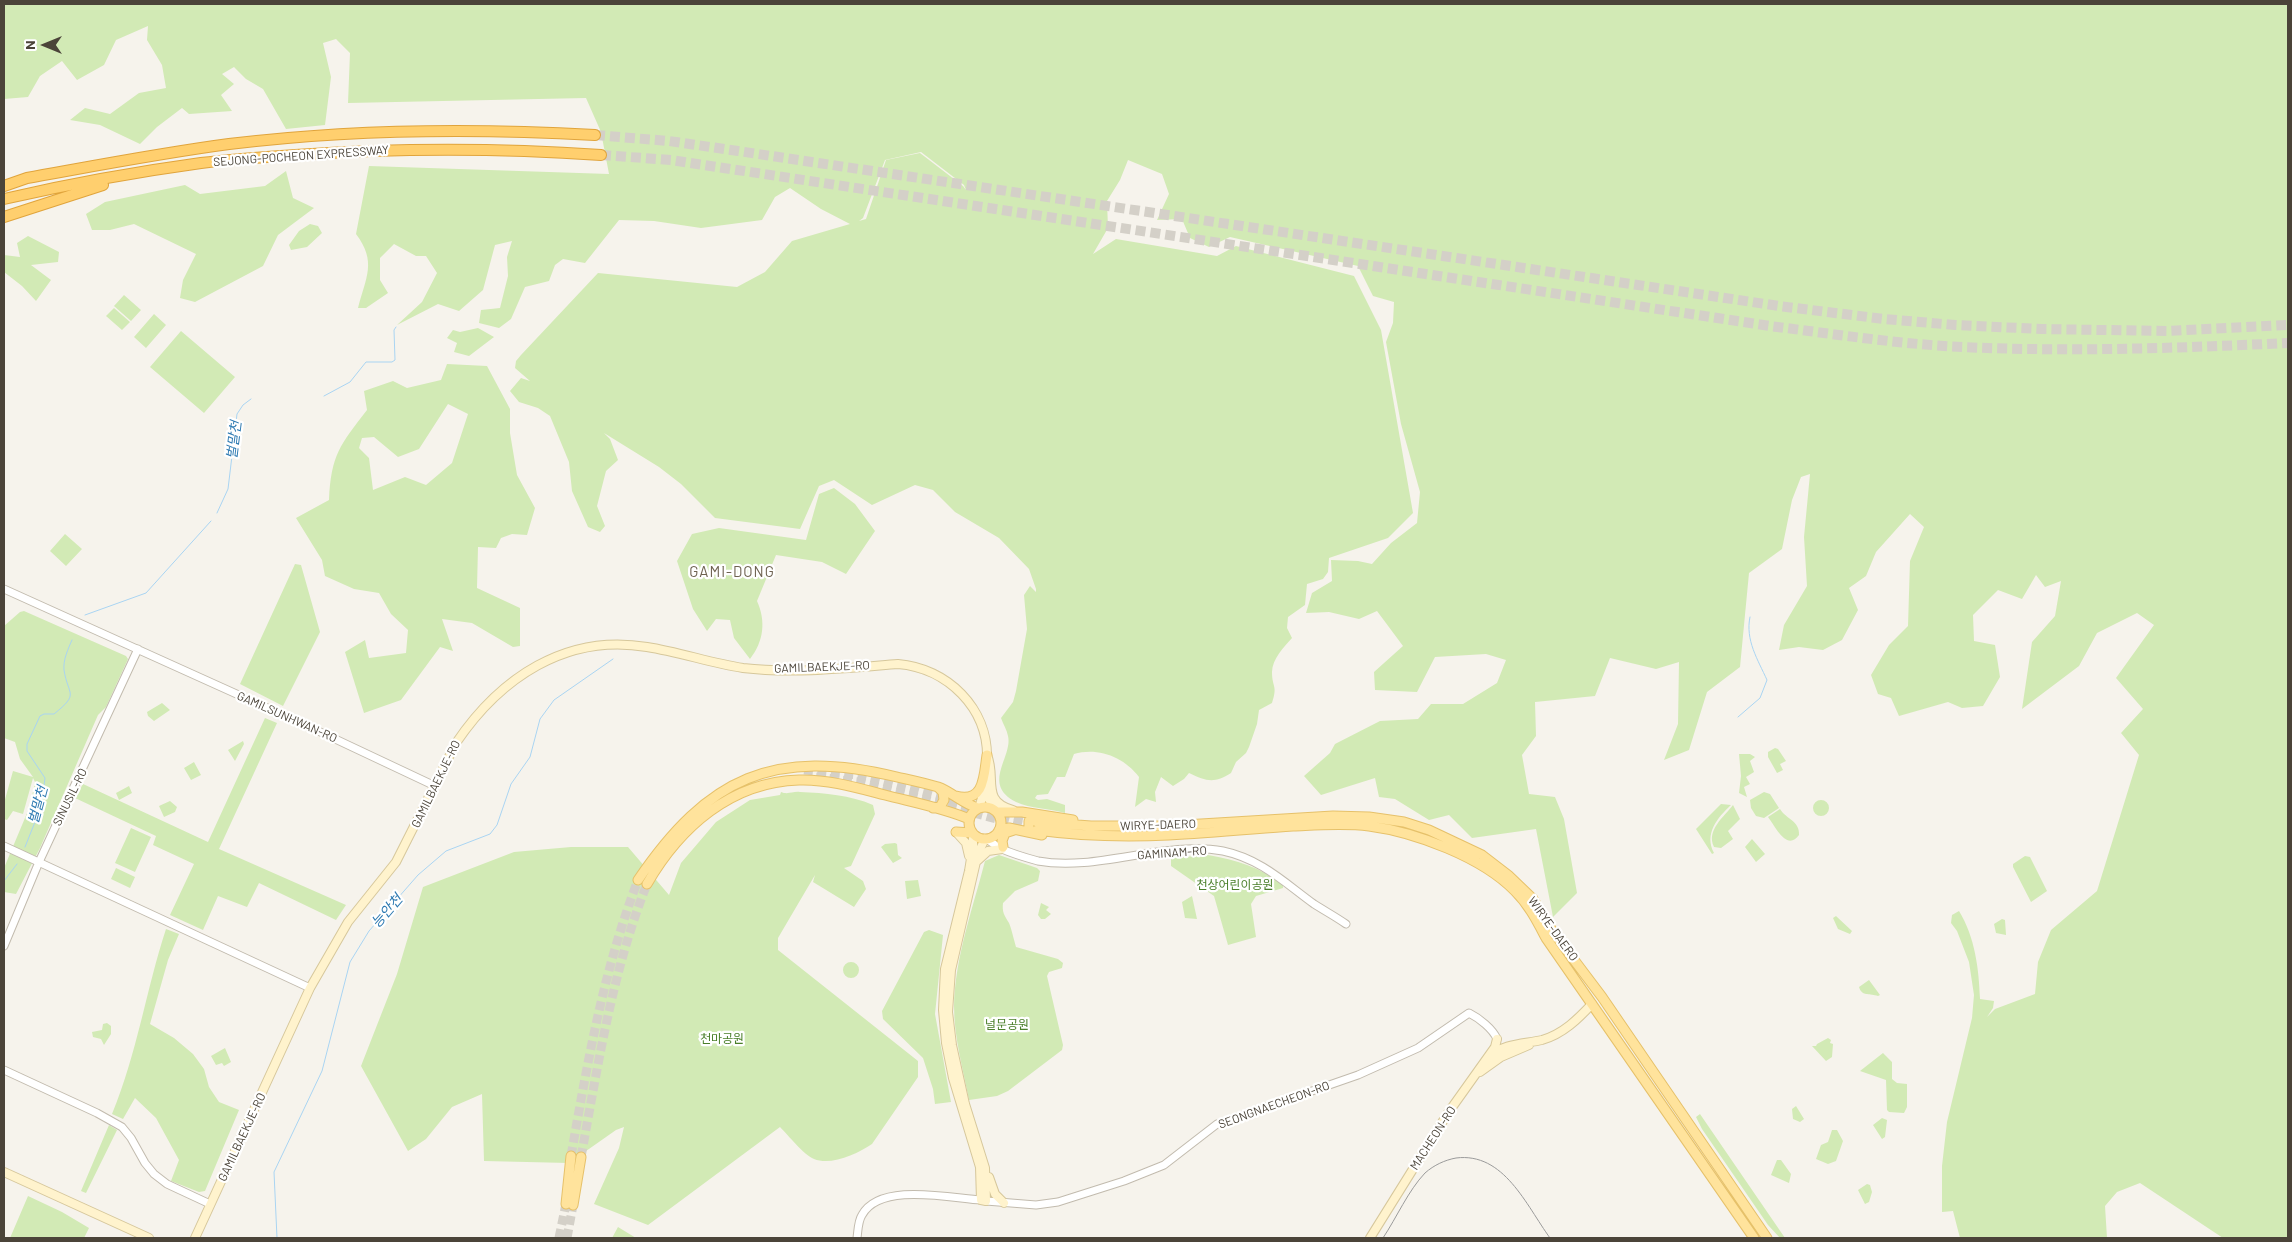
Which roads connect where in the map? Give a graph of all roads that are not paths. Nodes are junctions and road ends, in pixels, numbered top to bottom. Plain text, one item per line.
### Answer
1 (595, 135) tunnel mouth
2 (601, 155) tunnel mouth
3 (142, 173) junction
4 (27, 178) junction
5 (4, 180) edge
6 (4, 186) edge
7 (4, 198) edge
8 (4, 216) edge
9 (4, 589) edge
10 (138, 649) junction
11 (987, 755) junction
12 (986, 784) junction
13 (435, 786) junction
14 (939, 788) junction
15 (954, 795) junction
16 (933, 808) junction
17 (978, 808) junction
18 (996, 811) junction
19 (1022, 812) junction
20 (969, 820) junction
21 (1036, 825) junction
22 (1020, 830) junction
23 (1167, 830) junction
24 (999, 831) junction
25 (956, 832) joint
26 (972, 833) junction
27 (986, 839) junction
28 (4, 846) edge
29 (1005, 849) junction
30 (39, 862) junction
31 (976, 863) junction
32 (969, 870) junction
33 (638, 880) tunnel mouth
34 (647, 884) tunnel mouth
35 (1346, 924) dead end
36 (958, 929) junction
37 (1550, 935) junction
38 (4, 946) edge
39 (310, 988) junction
40 (1592, 1004) junction
41 (1497, 1039) joint
42 (1542, 1040) junction
43 (1482, 1065) junction
44 (4, 1070) edge
45 (1476, 1074) junction
46 (962, 1104) junction
47 (576, 1157) tunnel mouth
48 (4, 1172) edge
49 (986, 1174) junction
50 (983, 1200) junction
51 (1004, 1203) junction
52 (210, 1204) junction
53 (570, 1204) tunnel mouth
54 (149, 1238) edge
55 (195, 1238) edge
56 (857, 1238) edge
57 (1370, 1238) edge
58 (1754, 1238) edge
59 (1767, 1238) edge

1 - 4 highway, SEJONG-POCHEON EXPRESSWAY
2 - 3 highway, SEJONG-POCHEON EXPRESSWAY
3 - 7 highway, SEJONG-POCHEON EXPRESSWAY
3 - 8 highway
4 - 5 highway
4 - 6 highway, SEJONG-POCHEON EXPRESSWAY
9 - 10 street, GAMILSUNHWAN-RO
10 - 13 street, GAMILSUNHWAN-RO
10 - 30 street, SINUSIL-RO
11 - 12 main road, GAMILBAEKJE-RO
11 - 13 main road, GAMILBAEKJE-RO
11 - 15 main road
11 - 19 main road
12 - 17 main road
12 - 18 main road
13 - 39 main road, GAMILBAEKJE-RO
14 - 15 main road
14 - 16 main road
14 - 33 main road
15 - 17 main road
16 - 20 main road
16 - 34 main road
17 - 18 main road
17 - 20 main road
18 - 19 main road
18 - 24 main road
19 - 21 main road
20 - 26 main road
21 - 22 main road
21 - 23 main road, WIRYE-DAERO
21 - 23 main road
22 - 24 main road
22 - 29 main road
23 - 37 main road, WIRYE-DAERO
24 - 27 main road
24 - 29 main road
25 - 26 main road
25 - 32 main road
26 - 27 main road
26 - 32 main road
27 - 29 street, GAMINAM-RO
27 - 31 main road
28 - 30 street
29 - 31 main road
29 - 35 street, GAMINAM-RO
30 - 38 street, SINUSIL-RO
30 - 39 street
31 - 36 main road
32 - 36 main road
36 - 46 main road
37 - 40 main road, WIRYE-DAERO
37 - 59 main road, WIRYE-DAERO
39 - 52 main road, GAMILBAEKJE-RO
40 - 42 main road
40 - 58 main road, WIRYE-DAERO
41 - 43 main road, MACHEON-RO
41 - 51 street, SEONGNAECHEON-RO
42 - 43 main road
42 - 45 main road
43 - 45 main road, MACHEON-RO
44 - 52 street
45 - 57 main road, MACHEON-RO
46 - 49 main road
46 - 50 main road
47 - 53 main road
48 - 54 main road
49 - 50 main road
49 - 51 main road
50 - 51 street, SEONGNAECHEON-RO
50 - 56 street, SEONGNAECHEON-RO
52 - 55 main road, GAMILBAEKJE-RO

